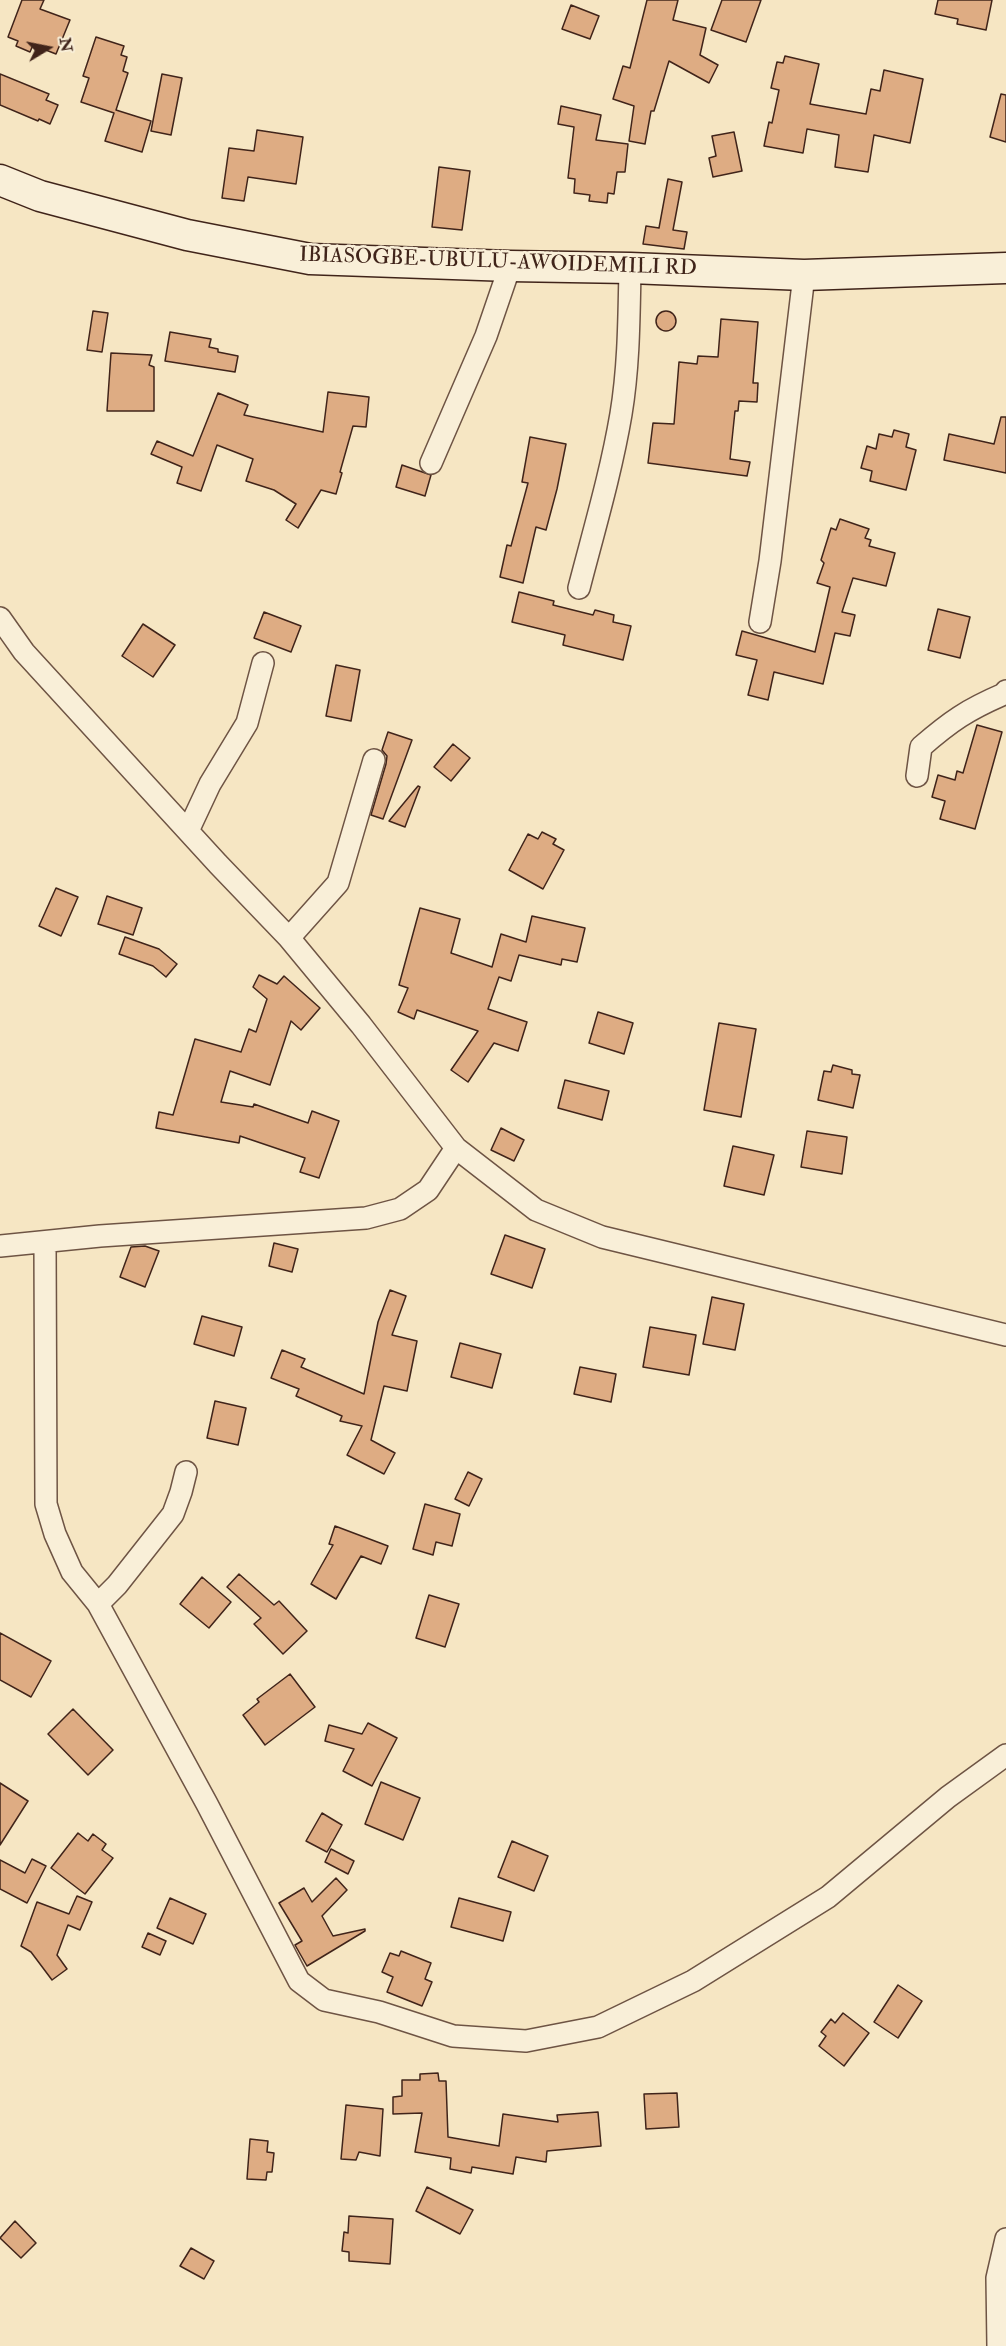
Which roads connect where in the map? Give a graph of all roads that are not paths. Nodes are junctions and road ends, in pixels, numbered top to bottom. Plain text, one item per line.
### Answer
1 (0, 180) edge
2 (510, 266) junction
3 (630, 268) junction
4 (1006, 268) edge
5 (804, 275) junction
6 (431, 463) dead end
7 (579, 588) dead end
8 (0, 618) edge
9 (760, 622) dead end
10 (263, 663) dead end
11 (1006, 691) edge
12 (374, 760) dead end
13 (917, 776) dead end
14 (188, 831) junction
15 (289, 938) junction
16 (456, 1148) junction
17 (45, 1243) junction
18 (0, 1246) edge
19 (1006, 1335) edge
20 (186, 1472) dead end
21 (98, 1604) junction
22 (1006, 1755) edge
23 (1006, 2239) edge
24 (998, 2346) edge

1 - 2 street, IBIASOGBE-UBULU-AWOIDEMILI RD
2 - 3 street, IBIASOGBE-UBULU-AWOIDEMILI RD
2 - 6 street
3 - 5 street, IBIASOGBE-UBULU-AWOIDEMILI RD
3 - 7 street
4 - 5 street, IBIASOGBE-UBULU-AWOIDEMILI RD
5 - 9 street
8 - 14 street
10 - 14 street
11 - 13 street
12 - 15 street
14 - 15 street
15 - 16 street
16 - 17 street
16 - 19 street
17 - 18 street
17 - 21 street
20 - 21 street
21 - 22 street
23 - 24 street

